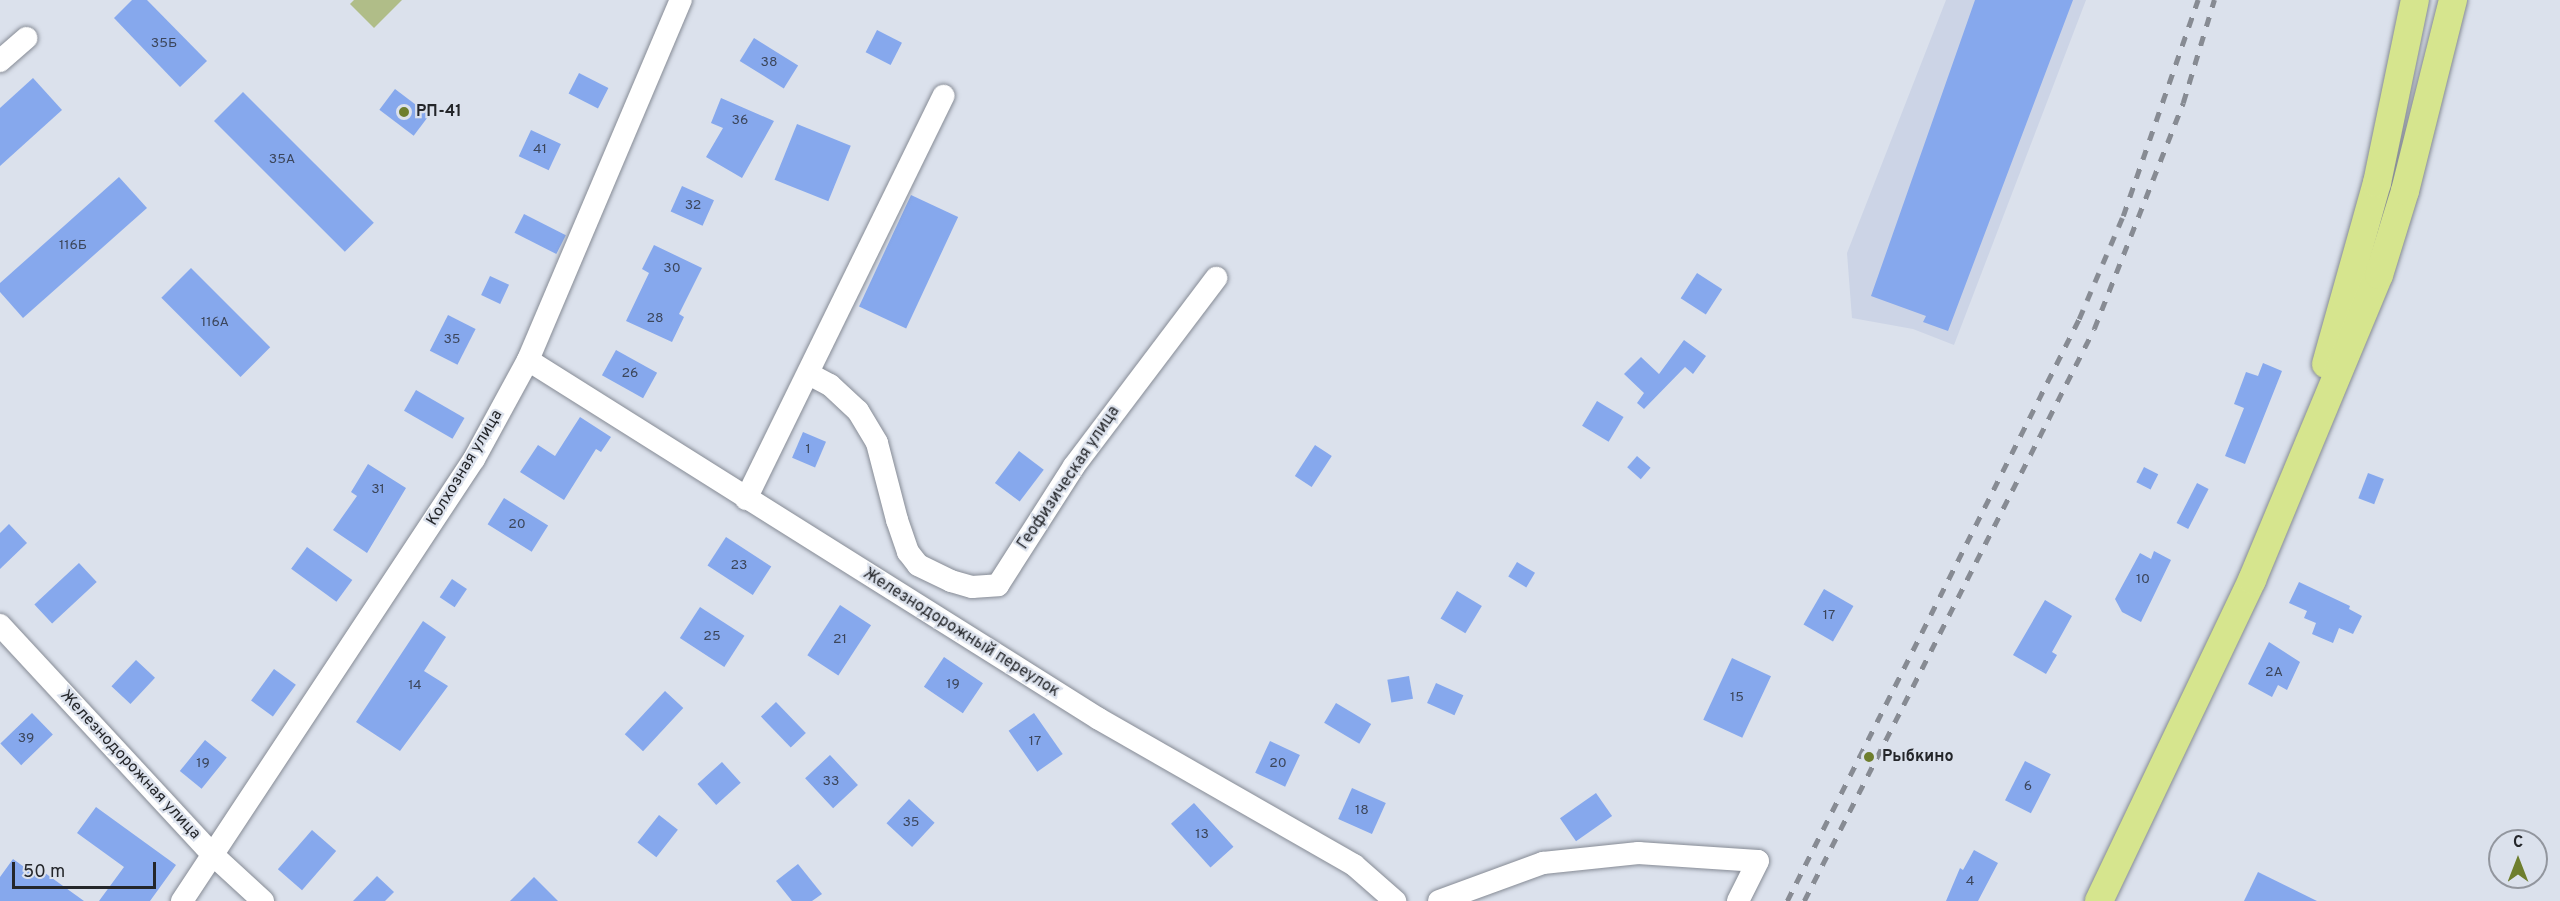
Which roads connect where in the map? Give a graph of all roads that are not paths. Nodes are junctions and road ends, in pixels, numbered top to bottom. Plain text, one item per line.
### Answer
1 (681, 0) edge
2 (2415, 0) edge
3 (2453, 0) edge
4 (26, 38) dead end
5 (0, 61) edge
6 (943, 96) dead end
7 (1216, 278) dead end
8 (528, 360) junction
9 (809, 374) junction
10 (2287, 495) junction
11 (746, 499) junction
12 (918, 565) junction
13 (899, 595) junction
14 (0, 625) edge
15 (213, 855) junction
16 (182, 901) edge
17 (263, 901) edge
18 (1395, 901) edge
19 (1439, 901) edge
20 (1738, 901) edge
21 (2099, 901) edge

1 - 8 street, Колхозная улица
2 - 10 main road
3 - 10 main road
4 - 5 street
6 - 9 street
7 - 12 street, Геофизическая улица
8 - 11 street, Железнодорожный переулок
8 - 15 street, Колхозная улица
9 - 11 street
9 - 12 street
10 - 21 main road
11 - 13 street, Железнодорожный переулок
12 - 13 street
13 - 18 street, Железнодорожный переулок
14 - 15 street, Железнодорожная улица
15 - 16 street, Колхозная улица
15 - 17 street, Железнодорожная улица
19 - 20 street

